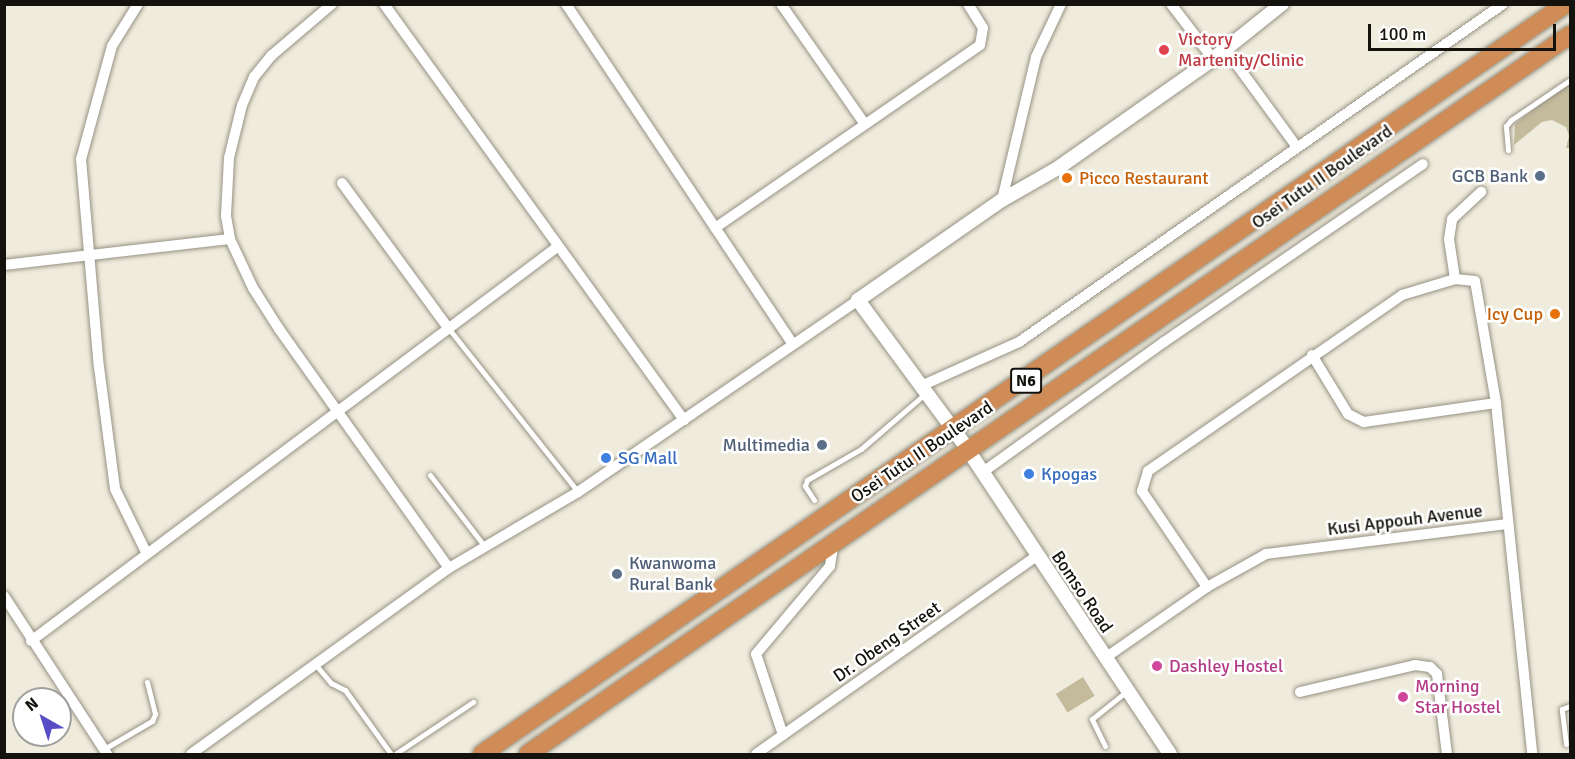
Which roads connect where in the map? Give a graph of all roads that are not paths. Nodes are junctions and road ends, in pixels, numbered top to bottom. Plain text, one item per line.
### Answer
1 (138, 4) edge
2 (332, 4) edge
3 (384, 4) edge
4 (566, 4) edge
5 (781, 4) edge
6 (968, 4) edge
7 (1060, 4) edge
8 (1172, 4) edge
9 (1282, 4) edge
10 (1503, 4) edge
11 (1566, 4) edge
12 (1570, 35) edge
13 (1226, 50) junction
14 (1213, 59) junction
15 (1570, 80) edge
16 (864, 123) junction
17 (1297, 147) junction
18 (1508, 150) dead end
19 (1424, 164) dead end
20 (342, 183) dead end
21 (1481, 192) dead end
22 (1002, 200) junction
23 (715, 228) junction
24 (230, 239) junction
25 (556, 248) junction
26 (88, 255) junction
27 (4, 265) edge
28 (1455, 279) junction
29 (858, 300) junction
30 (449, 329) junction
31 (792, 343) junction
32 (1312, 355) junction
33 (924, 389) junction
34 (1496, 403) junction
35 (338, 415) junction
36 (684, 420) junction
37 (955, 430) junction
38 (967, 448) junction
39 (983, 472) junction
40 (430, 475) dead end
41 (578, 492) junction
42 (814, 500) dead end
43 (1508, 524) junction
44 (834, 540) junction
45 (485, 547) junction
46 (147, 554) junction
47 (1037, 556) junction
48 (449, 568) junction
49 (1207, 587) junction
50 (4, 596) edge
51 (31, 641) junction
52 (1105, 658) junction
53 (315, 664) junction
54 (147, 682) dead end
55 (1127, 691) junction
56 (1300, 693) dead end
57 (473, 702) dead end
58 (1570, 706) edge
59 (783, 735) junction
60 (1566, 744) dead end
61 (1105, 746) dead end
62 (106, 752) edge
63 (191, 754) edge
64 (393, 754) edge
65 (482, 754) edge
66 (528, 754) edge
67 (756, 754) edge
68 (1170, 754) edge
69 (1447, 754) edge
70 (1532, 754) edge

1 - 26 street
2 - 24 street
3 - 25 street
4 - 23 street
5 - 16 street
6 - 16 street
7 - 22 street
8 - 14 street
9 - 13 street
10 - 17 street
11 - 37 highway, Osei Tutu II Boulevard / N6
12 - 38 highway, Osei Tutu II Boulevard / N6
13 - 14 street
13 - 17 street
14 - 22 street
15 - 18 lane
16 - 23 street
17 - 33 street
19 - 39 street
20 - 30 street
21 - 28 street
22 - 29 street
23 - 31 street
24 - 26 street
24 - 35 street
25 - 30 street
25 - 36 street
26 - 27 street
26 - 46 street
28 - 32 street
28 - 34 street
29 - 31 street
29 - 33 street, Bomso Road
30 - 35 street
30 - 41 lane
31 - 36 street
32 - 34 street
32 - 49 street
33 - 37 street, Bomso Road
33 - 42 lane
34 - 43 street
35 - 46 street
35 - 48 street
36 - 41 street
37 - 38 street, Bomso Road
37 - 65 highway, Osei Tutu II Boulevard / N6
38 - 39 street, Bomso Road
38 - 44 highway, Osei Tutu II Boulevard / N6
39 - 47 street, Bomso Road
40 - 45 lane
41 - 45 street
43 - 49 street, Kusi Appouh Avenue
43 - 70 street, Kusi Appouh Avenue
44 - 59 street
44 - 66 highway, Osei Tutu II Boulevard / N6
45 - 48 street
46 - 51 street
47 - 52 street, Bomso Road
47 - 59 street, Dr. Obeng Street
48 - 53 street
49 - 52 street, Kusi Appouh Avenue
50 - 51 street
51 - 62 street
52 - 55 street, Bomso Road
53 - 63 street
53 - 64 lane
54 - 62 lane
55 - 61 lane
55 - 68 street, Bomso Road
56 - 69 street
57 - 64 lane
58 - 60 lane
59 - 67 street, Dr. Obeng Street

